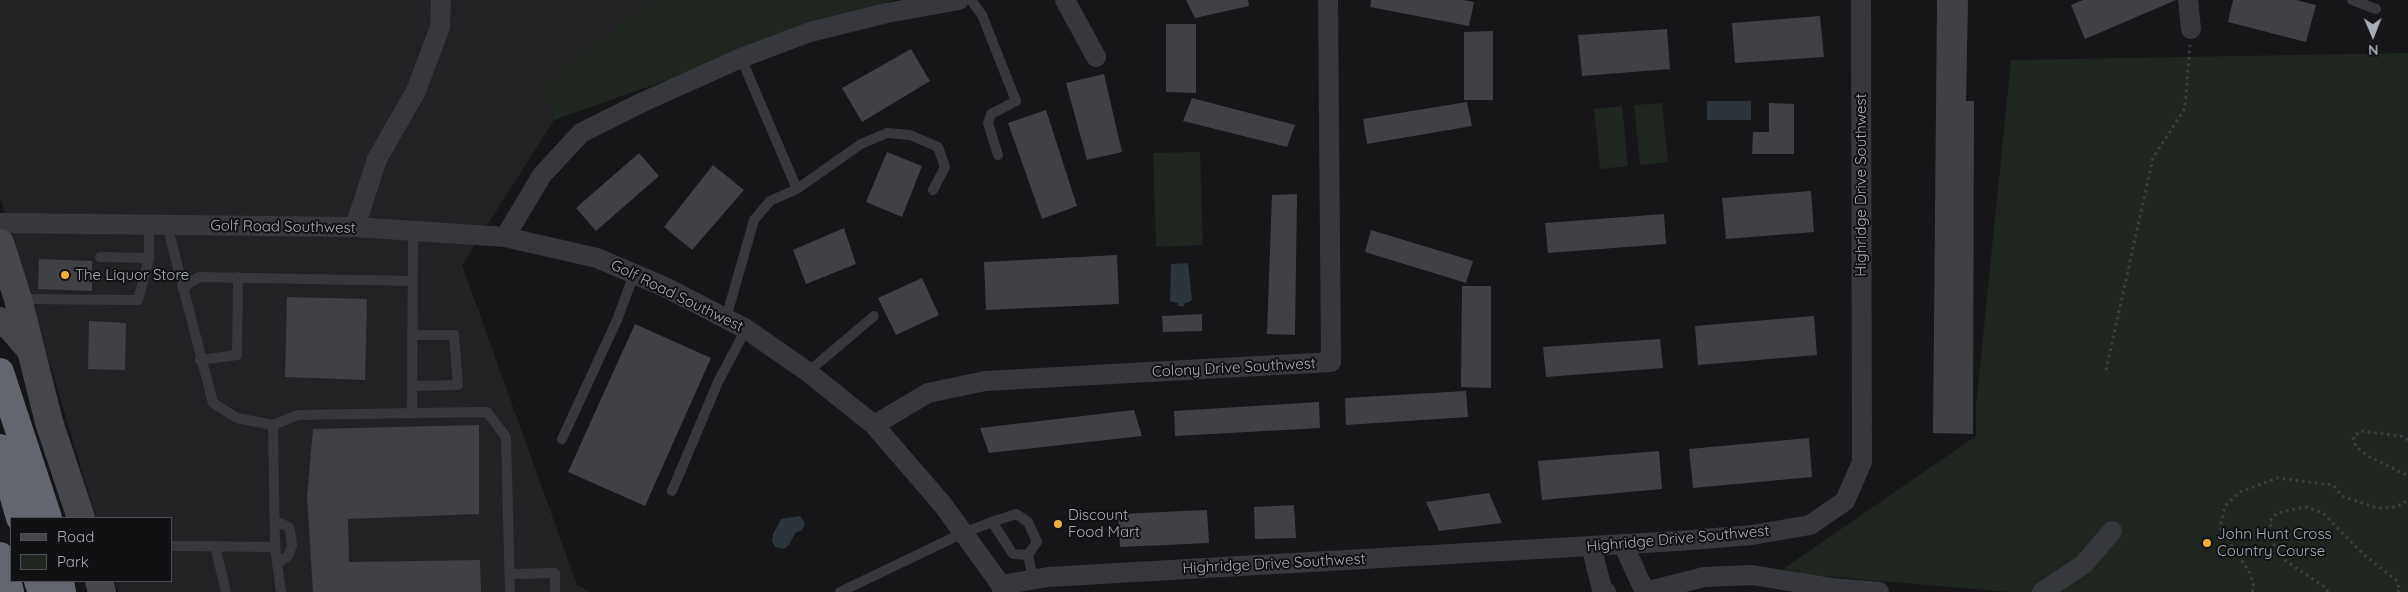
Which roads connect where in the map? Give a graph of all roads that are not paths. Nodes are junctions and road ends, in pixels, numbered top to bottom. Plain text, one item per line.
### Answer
1 (440, 0) edge
2 (959, 0) edge
3 (971, 0) edge
4 (1066, 0) edge
5 (1328, 0) edge
6 (1861, 0) edge
7 (2188, 0) edge
8 (2352, 0) edge
9 (2376, 9) dead end
10 (2191, 30) road end
11 (1096, 57) dead end
12 (741, 58) junction
13 (998, 155) dead end
14 (797, 189) junction
15 (933, 190) dead end
16 (0, 223) edge
17 (158, 225) junction
18 (355, 228) junction
19 (413, 231) junction
20 (505, 237) junction
21 (0, 243) edge
22 (100, 258) dead end
23 (150, 258) junction
24 (634, 274) junction
25 (238, 277) junction
26 (413, 281) junction
27 (182, 288) junction
28 (18, 299) junction
29 (874, 316) dead end
30 (726, 318) junction
31 (0, 321) edge
32 (746, 329) junction
33 (412, 335) junction
34 (30, 349) junction
35 (200, 360) junction
36 (0, 372) edge
37 (808, 372) junction
38 (412, 386) junction
39 (412, 413) junction
40 (273, 425) junction
41 (874, 425) junction
42 (562, 440) dead end
43 (0, 448) edge
44 (672, 492) dead end
45 (20, 517) edge
46 (48, 517) edge
47 (81, 517) edge
48 (275, 521) junction
49 (992, 522) junction
50 (2112, 532) dead end
51 (963, 533) junction
52 (1622, 544) junction
53 (172, 546) edge
54 (215, 546) junction
55 (1592, 546) junction
56 (275, 547) junction
57 (1028, 555) junction
58 (0, 556) edge
59 (277, 564) junction
60 (510, 574) junction
61 (1033, 580) junction
62 (111, 582) edge
63 (1002, 588) edge
64 (10, 592) edge
65 (102, 592) edge
66 (226, 592) edge
67 (281, 592) edge
68 (510, 592) edge
69 (555, 592) edge
70 (840, 592) edge
71 (1606, 592) edge
72 (1645, 592) edge
73 (1878, 592) edge
74 (2042, 592) edge

1 - 18 street
2 - 12 street
3 - 13 lane
4 - 11 street
5 - 41 street, Colony Drive Southwest
6 - 52 street, Highridge Drive Southwest
7 - 10 street
8 - 9 lane
12 - 14 lane
12 - 20 street
14 - 15 lane
14 - 30 lane
16 - 17 street, Golf Road Southwest
17 - 18 street, Golf Road Southwest
17 - 23 lane
17 - 27 lane
18 - 19 street, Golf Road Southwest
19 - 20 street, Golf Road Southwest
19 - 26 lane
20 - 24 street, Golf Road Southwest
21 - 28 main road
22 - 23 lane
23 - 28 lane
24 - 30 street, Golf Road Southwest
24 - 42 lane
25 - 26 lane
25 - 27 lane
25 - 35 lane
26 - 33 lane
27 - 35 lane
28 - 34 main road
29 - 37 lane
30 - 32 street, Golf Road Southwest
31 - 34 main road
32 - 37 street, Golf Road Southwest
32 - 44 lane
33 - 38 lane
33 - 38 lane
34 - 47 main road
35 - 40 lane
36 - 46 highway
37 - 41 street, Golf Road Southwest
38 - 39 lane
39 - 40 lane
39 - 60 lane
40 - 48 lane
41 - 51 street, Golf Road Southwest
43 - 45 highway
48 - 56 lane
48 - 59 lane
49 - 51 lane
49 - 57 lane
49 - 57 lane
50 - 74 street
51 - 63 street, Golf Road Southwest
51 - 70 lane
52 - 55 street, Highridge Drive Southwest
52 - 72 street
53 - 54 lane
54 - 56 lane
54 - 66 lane
55 - 61 street, Highridge Drive Southwest
55 - 71 street
56 - 59 lane
57 - 61 lane
58 - 64 highway
59 - 67 lane
60 - 68 lane
60 - 69 lane
61 - 63 street, Highridge Drive Southwest
62 - 65 lane
72 - 73 street

